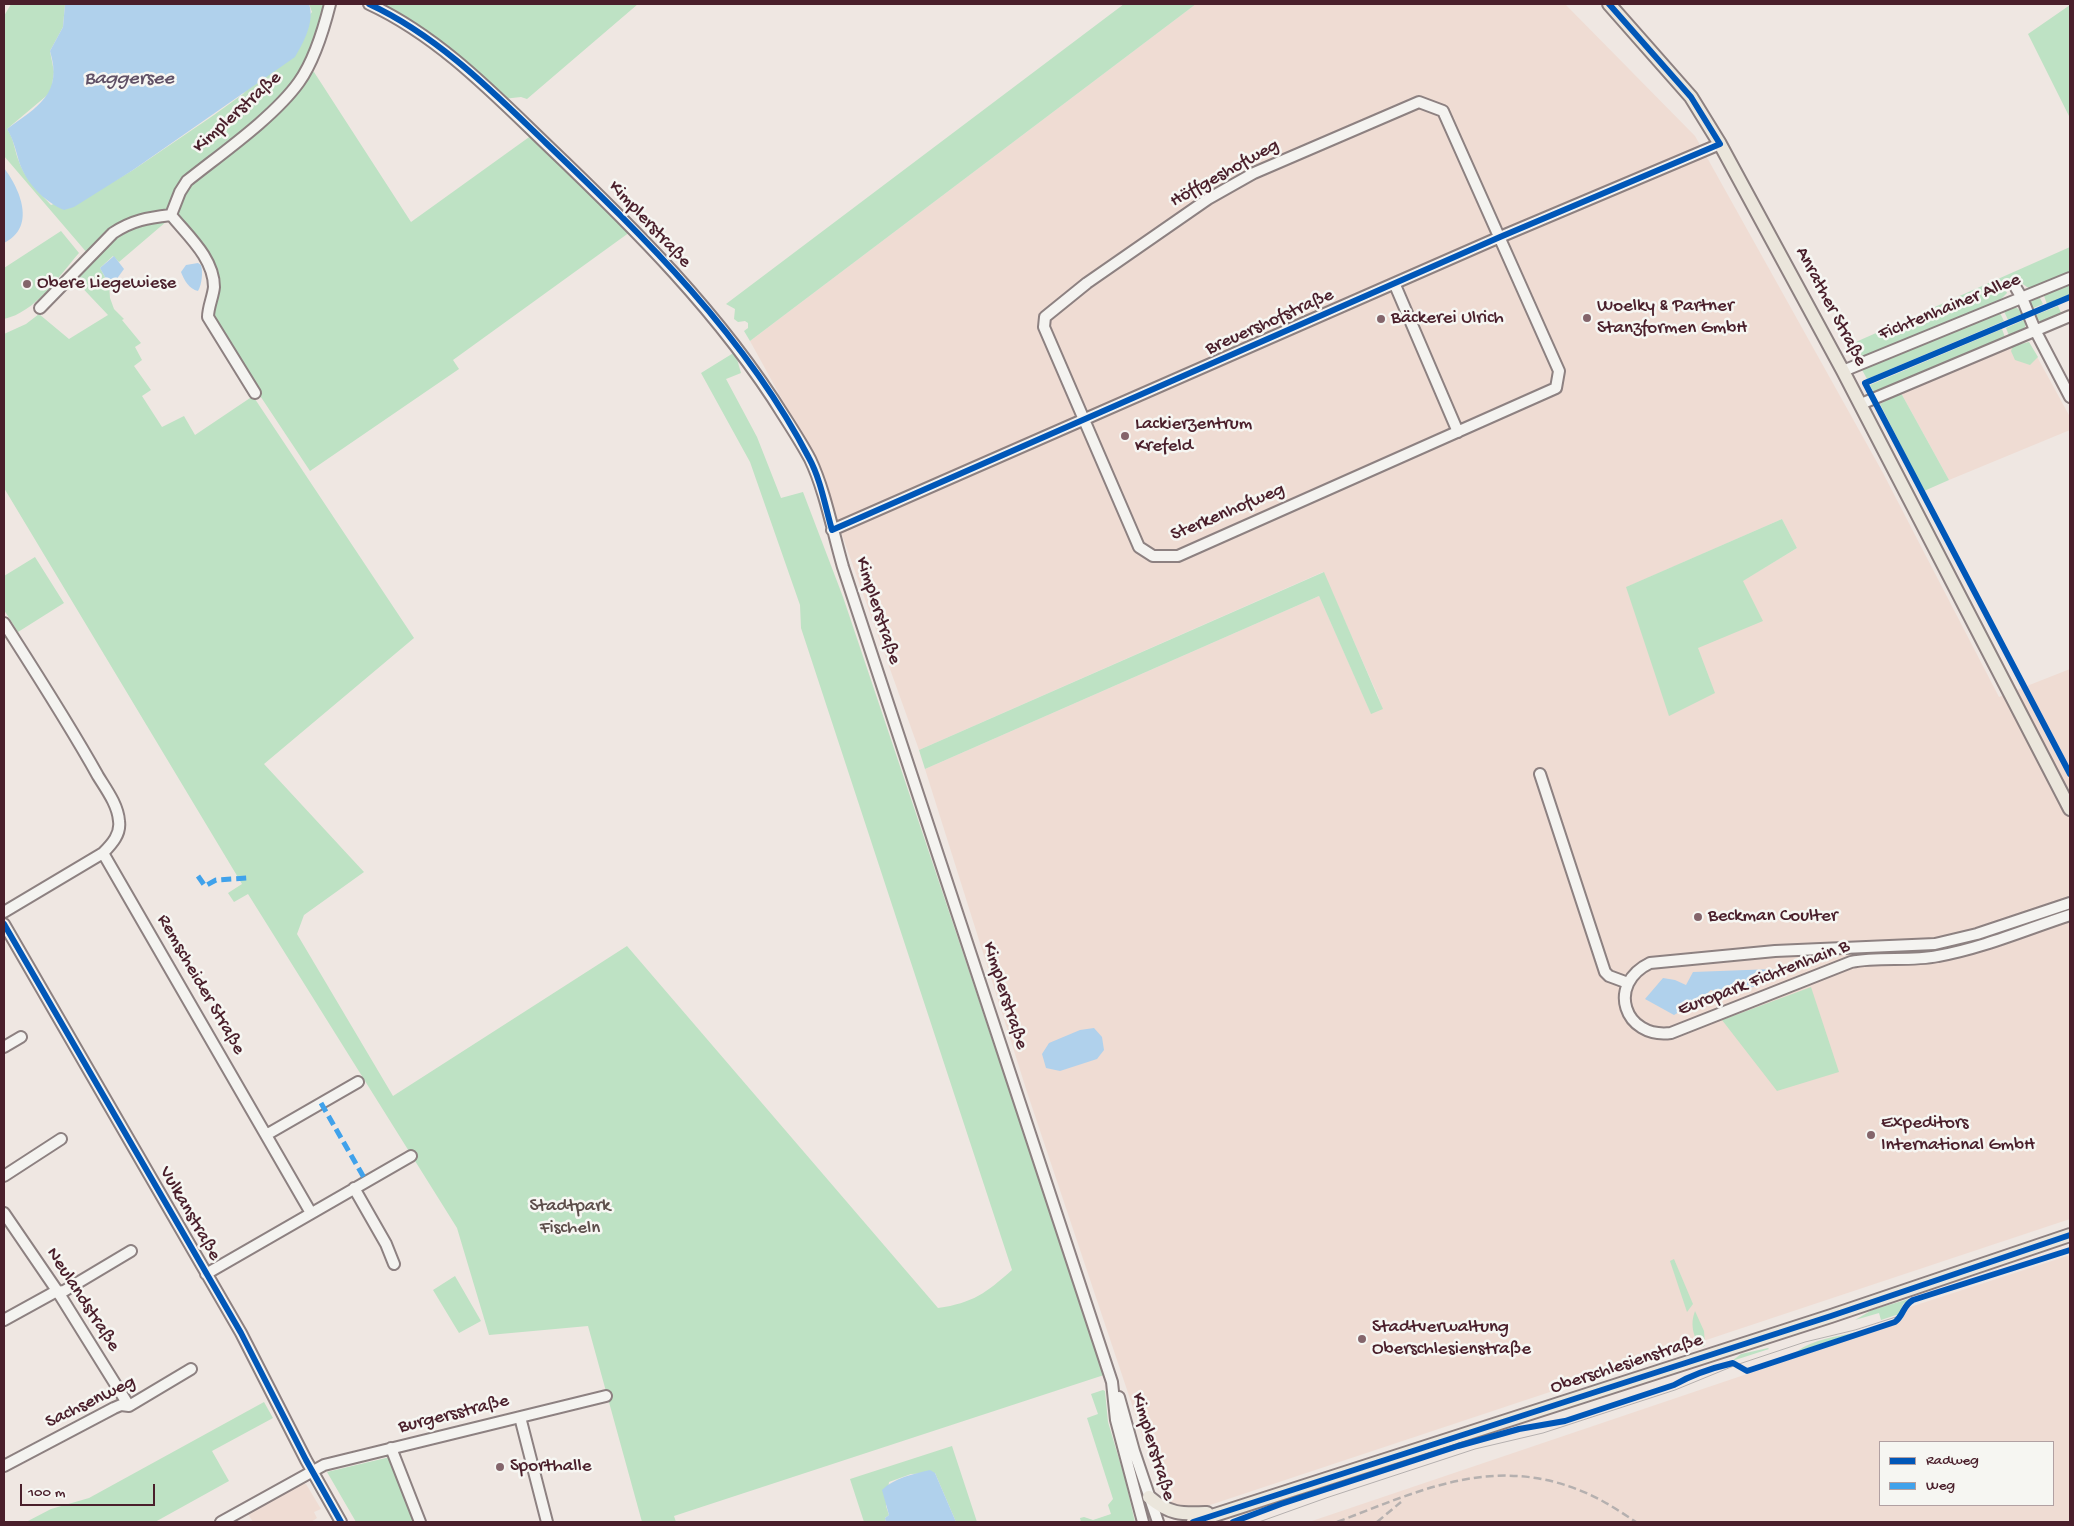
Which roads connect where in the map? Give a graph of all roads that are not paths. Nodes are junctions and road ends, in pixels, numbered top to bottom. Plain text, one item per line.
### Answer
1 (330, 4) edge
2 (369, 4) edge
3 (1609, 4) edge
4 (1720, 144) junction
5 (171, 215) junction
6 (1500, 237) junction
7 (2070, 278) edge
8 (1395, 284) junction
9 (2016, 288) dead end
10 (2022, 298) junction
11 (40, 308) dead end
12 (2070, 316) edge
13 (2035, 330) junction
14 (1844, 371) junction
15 (255, 393) dead end
16 (2070, 397) edge
17 (1861, 404) junction
18 (1084, 420) junction
19 (1458, 432) junction
20 (832, 530) junction
21 (4, 623) edge
22 (1540, 774) dead end
23 (2070, 809) edge
24 (103, 853) junction
25 (2070, 903) edge
26 (4, 912) edge
27 (2070, 915) edge
28 (4, 924) edge
29 (1949, 942) junction
30 (1952, 953) junction
31 (1628, 983) junction
32 (21, 1037) dead end
33 (4, 1047) edge
34 (358, 1082) dead end
35 (266, 1135) junction
36 (61, 1139) dead end
37 (411, 1156) dead end
38 (4, 1176) edge
39 (354, 1188) junction
40 (4, 1213) edge
41 (311, 1213) junction
42 (2070, 1235) edge
43 (131, 1251) dead end
44 (394, 1264) dead end
45 (206, 1274) junction
46 (58, 1292) junction
47 (4, 1320) edge
48 (191, 1369) dead end
49 (1112, 1382) junction
50 (606, 1396) dead end
51 (129, 1406) junction
52 (520, 1417) junction
53 (391, 1448) junction
54 (4, 1466) edge
55 (311, 1470) junction
56 (1150, 1497) junction
57 (1225, 1512) junction
58 (221, 1522) edge
59 (341, 1522) edge
60 (420, 1522) edge
61 (547, 1522) edge
62 (1144, 1522) edge
63 (1158, 1522) edge
64 (1193, 1522) edge

1 - 5 street, Kimplerstraße
2 - 20 street, Kimplerstraße
3 - 4 main road, Anrather Straße
4 - 6 street, Breuershofstraße
4 - 14 main road, Anrather Straße
5 - 11 street
5 - 15 street
6 - 8 street, Breuershofstraße
6 - 18 street, Höffgeshofweg
6 - 19 street, Sterkenhofweg
7 - 10 street, Fichtenhainer Allee
8 - 18 street, Breuershofstraße
8 - 19 street
9 - 10 street
10 - 13 street
10 - 14 street, Fichtenhainer Allee
12 - 13 street
13 - 16 street
13 - 17 street
14 - 17 main road, Anrather Straße
17 - 23 main road, Anrather Straße
18 - 19 street, Sterkenhofweg
18 - 20 street, Breuershofstraße
20 - 49 street, Kimplerstraße
21 - 24 street
22 - 31 street
24 - 26 street
24 - 35 street, Remscheider Straße
25 - 29 street, Europark Fichtenhain B
27 - 30 street, Europark Fichtenhain B
28 - 45 street, Vulkanstraße
29 - 30 street
29 - 31 street, Europark Fichtenhain B
30 - 31 street, Europark Fichtenhain B
32 - 33 street
34 - 35 street
35 - 41 street, Remscheider Straße
36 - 38 street
37 - 39 street
39 - 41 street
39 - 44 street
40 - 46 street, Neulandstraße
41 - 45 street
42 - 57 main road, Oberschlesienstraße
43 - 46 street
45 - 55 street, Vulkanstraße
46 - 47 street
46 - 51 street, Neulandstraße
48 - 51 street, Sachsenweg
49 - 56 street, Kimplerstraße
49 - 62 street, Kimplerstraße
50 - 52 street, Burgersstraße
51 - 54 street, Sachsenweg
52 - 53 street, Burgersstraße
52 - 61 street
53 - 55 street, Burgersstraße
53 - 60 street
55 - 58 street, Burgersstraße
55 - 59 street, Vulkanstraße
56 - 57 main road
56 - 63 street, Kimplerstraße
57 - 64 main road, Oberschlesienstraße

